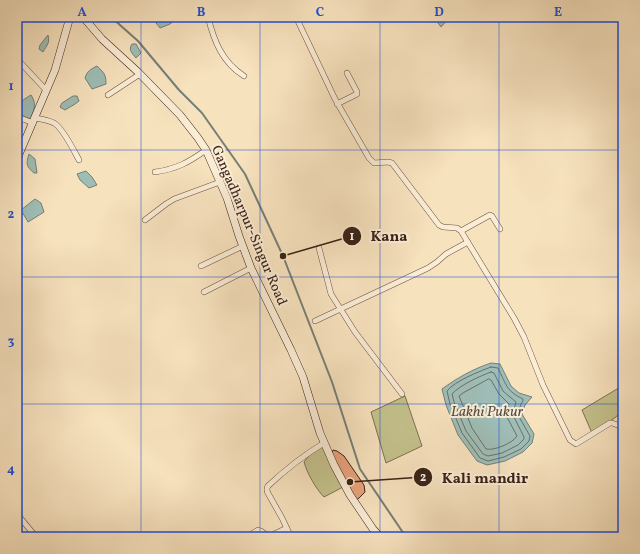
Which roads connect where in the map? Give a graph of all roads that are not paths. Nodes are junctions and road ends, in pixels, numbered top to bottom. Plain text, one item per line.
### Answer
1 (70, 17) edge
2 (83, 17) edge
3 (208, 17) edge
4 (296, 17) edge
5 (17, 59) edge
6 (347, 73) dead end
7 (140, 74) junction
8 (244, 76) dead end
9 (46, 90) junction
10 (108, 95) dead end
11 (337, 104) junction
12 (17, 120) edge
13 (34, 120) junction
14 (206, 150) junction
15 (17, 160) edge
16 (79, 160) dead end
17 (155, 172) dead end
18 (220, 182) junction
19 (145, 220) dead end
20 (500, 229) dead end
21 (461, 231) junction
22 (468, 242) junction
23 (243, 246) junction
24 (319, 248) dead end
25 (202, 266) dead end
26 (251, 268) junction
27 (204, 292) dead end
28 (340, 309) junction
29 (315, 321) dead end
30 (402, 394) dead end
31 (623, 427) edge
32 (324, 443) junction
33 (17, 514) edge
34 (287, 528) junction
35 (36, 537) edge
36 (247, 537) edge
37 (291, 537) edge
38 (380, 537) edge

1 - 9 street
2 - 7 street, Gangadharpur-Singur Road
3 - 8 street
4 - 11 street
5 - 9 street
6 - 11 street
7 - 10 street
7 - 14 street, Gangadharpur-Singur Road
9 - 13 street
11 - 21 street
12 - 13 street
13 - 15 street
13 - 16 street
14 - 17 street
14 - 18 street, Gangadharpur-Singur Road
18 - 19 street
18 - 23 street, Gangadharpur-Singur Road
20 - 21 street
21 - 22 street
22 - 28 street
22 - 31 street
23 - 25 street
23 - 26 street, Gangadharpur-Singur Road
24 - 28 street
26 - 27 street
26 - 32 street, Gangadharpur-Singur Road
28 - 29 street
28 - 30 street
32 - 34 street
32 - 38 street, Gangadharpur-Singur Road
33 - 35 street
34 - 36 street
34 - 37 street

